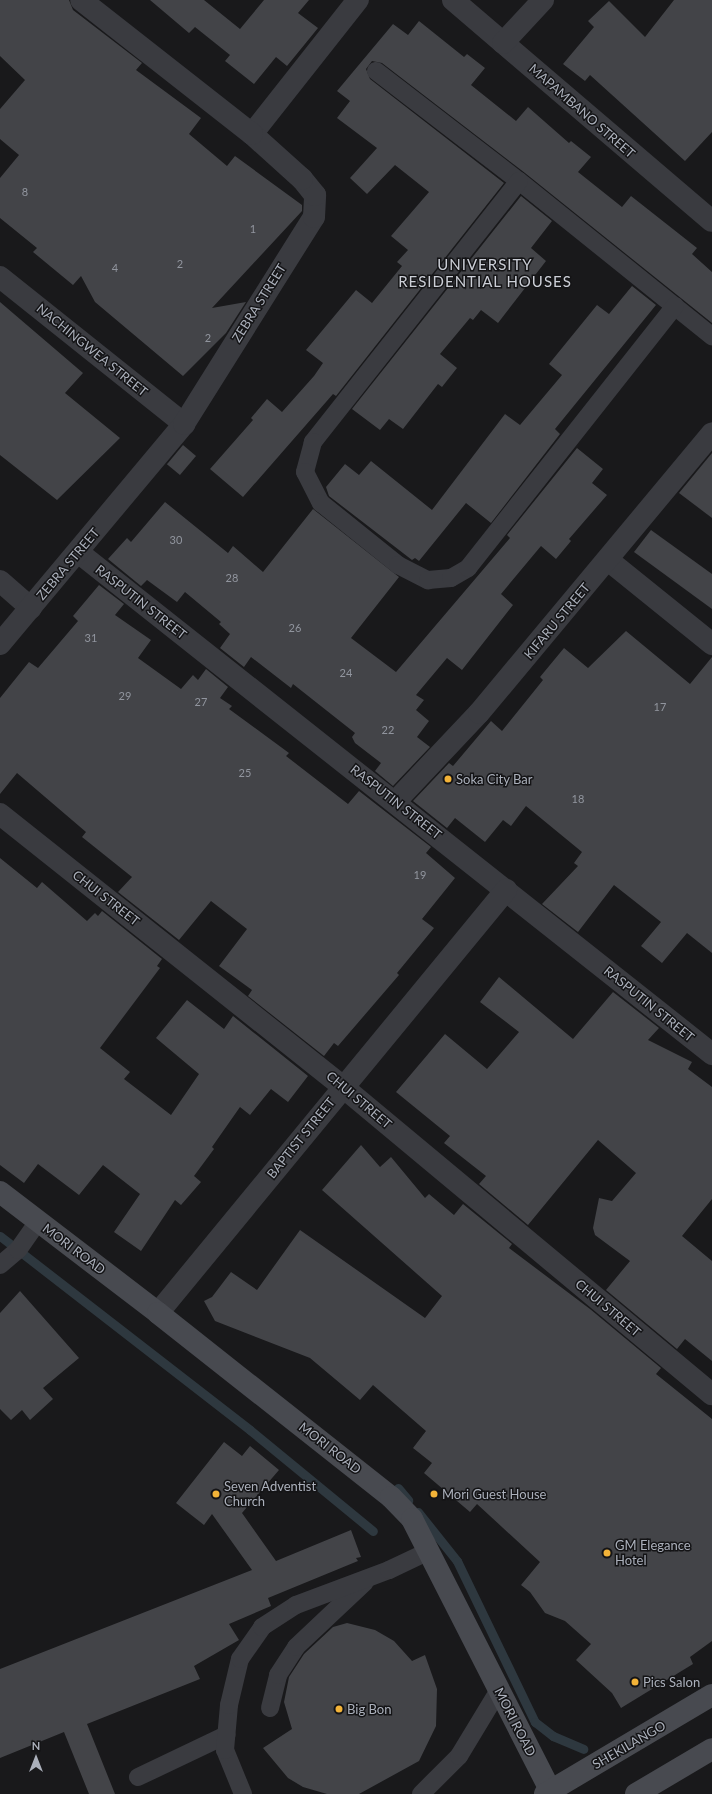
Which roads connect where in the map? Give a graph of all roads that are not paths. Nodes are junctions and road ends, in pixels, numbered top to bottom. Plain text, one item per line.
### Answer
1 (81, 0) edge
2 (358, 0) edge
3 (453, 0) edge
4 (543, 0) edge
5 (504, 43) junction
6 (376, 71) dead end
7 (252, 134) junction
8 (519, 181) junction
9 (712, 221) edge
10 (0, 277) edge
11 (675, 306) junction
12 (712, 336) edge
13 (184, 424) junction
14 (712, 433) edge
15 (78, 552) junction
16 (608, 560) junction
17 (0, 581) edge
18 (31, 608) junction
19 (0, 644) edge
20 (712, 644) edge
21 (395, 802) junction
22 (0, 814) edge
23 (506, 890) junction
24 (712, 1054) edge
25 (343, 1087) junction
26 (0, 1192) edge
27 (38, 1221) junction
28 (0, 1266) edge
29 (158, 1312) junction
30 (712, 1394) edge
31 (429, 1551) junction
32 (373, 1575) junction
33 (499, 1690) junction
34 (712, 1695) edge
35 (270, 1708) dead end
36 (226, 1735) junction
37 (712, 1749) edge
38 (138, 1777) dead end
39 (549, 1793) edge
40 (243, 1794) edge
41 (422, 1794) edge
42 (636, 1794) edge

1 - 7 street, ZEBRA STREET
2 - 7 street
3 - 5 street, MAPAMBANO STREET
4 - 5 street
5 - 9 street, MAPAMBANO STREET
6 - 8 lane
7 - 13 street, ZEBRA STREET
8 - 11 lane
8 - 11 lane
10 - 13 street, NACHINGWEA STREET
11 - 12 lane
13 - 15 street, ZEBRA STREET
14 - 16 street, KIFARU STREET
15 - 18 street, ZEBRA STREET
15 - 21 street, RASPUTIN STREET
16 - 20 street
16 - 21 street, KIFARU STREET
17 - 18 street
18 - 19 street, ZEBRA STREET
21 - 23 street, RASPUTIN STREET
22 - 25 street, CHUI STREET
23 - 24 street, RASPUTIN STREET
23 - 25 street, BAPTIST STREET
25 - 29 street, BAPTIST STREET
25 - 30 street, CHUI STREET
26 - 27 street, MORI ROAD
27 - 28 lane
27 - 29 street, MORI ROAD
29 - 31 street, MORI ROAD
31 - 32 lane
31 - 33 street, MORI ROAD
32 - 35 lane
32 - 36 lane
33 - 39 street, MORI ROAD
33 - 41 lane
34 - 39 street, SHEKILANGO
36 - 38 lane
36 - 40 lane
37 - 42 street

